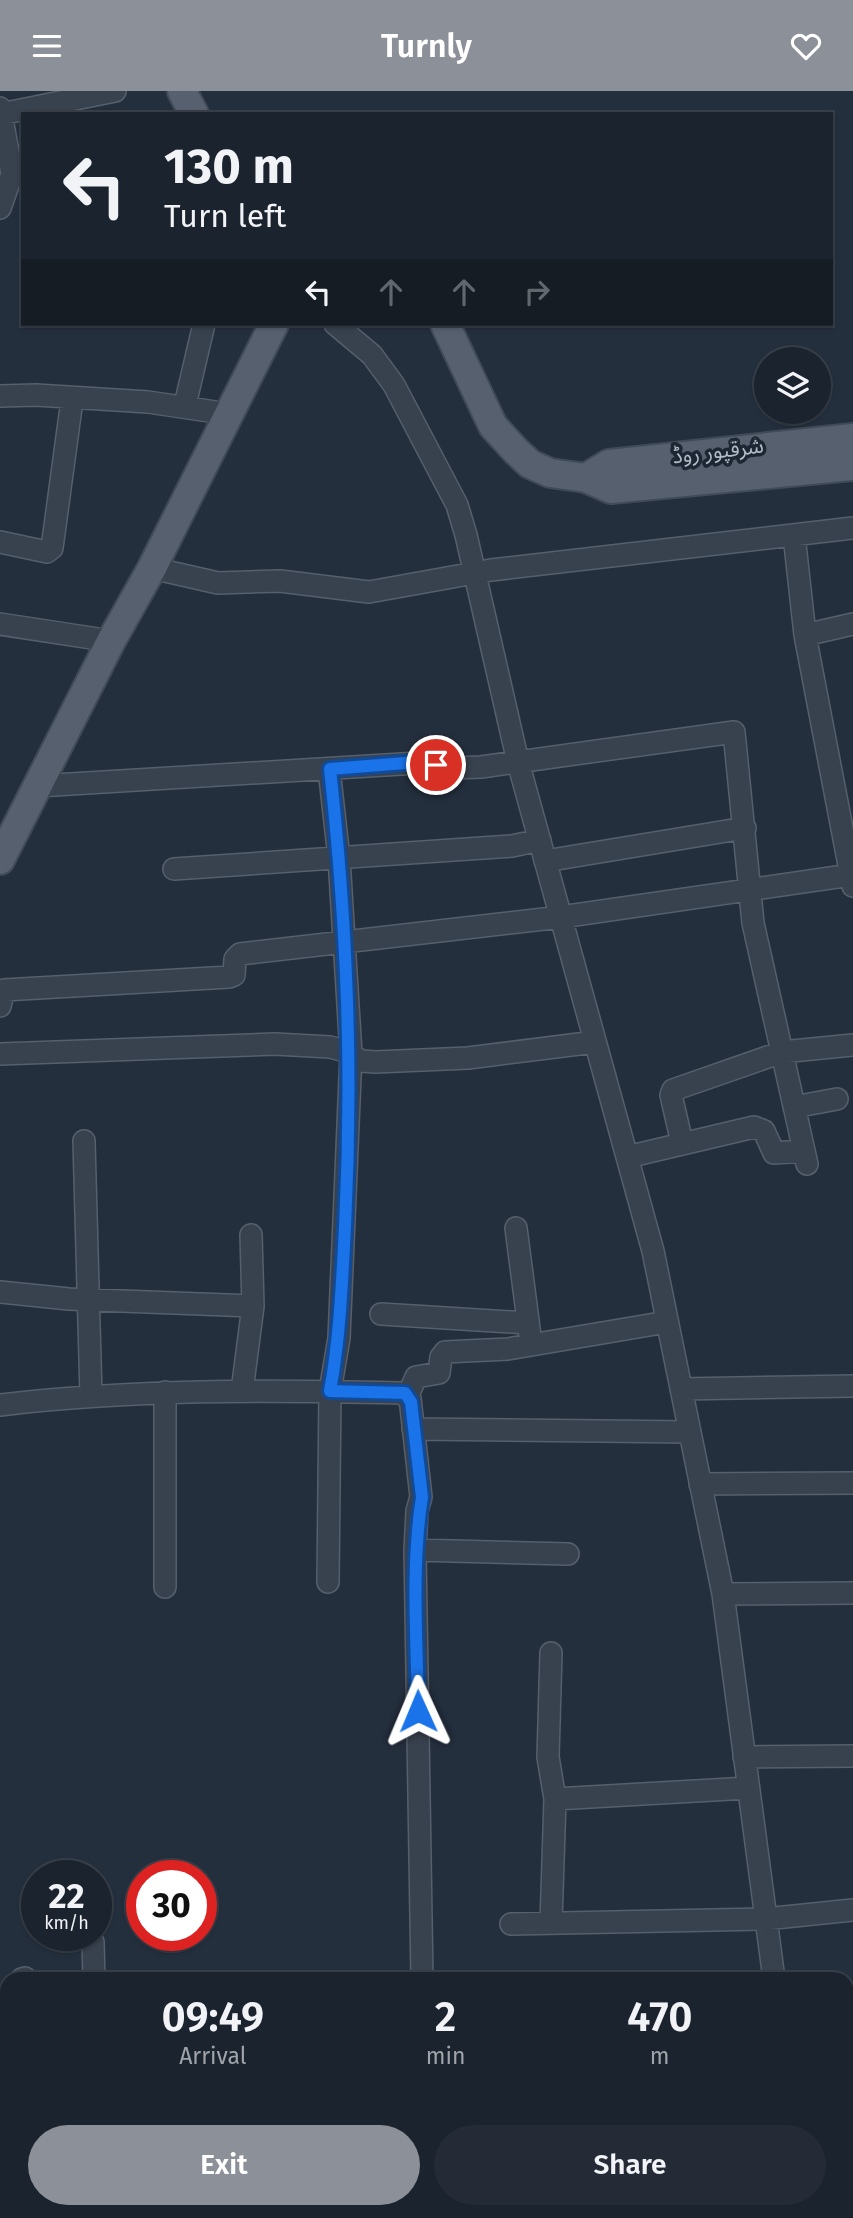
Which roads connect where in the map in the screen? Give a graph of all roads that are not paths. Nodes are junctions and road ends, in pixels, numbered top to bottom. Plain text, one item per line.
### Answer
1 (115, 91) edge
2 (182, 91) edge
3 (1, 111) edge
4 (193, 112) edge
5 (0, 208) edge
6 (204, 326) edge
7 (273, 326) edge
8 (337, 326) edge
9 (446, 326) edge
10 (0, 396) edge
11 (72, 400) junction
12 (184, 405) junction
13 (229, 414) junction
14 (853, 438) edge
15 (853, 466) edge
16 (586, 478) junction
17 (853, 528) edge
18 (794, 535) junction
19 (0, 543) edge
20 (152, 568) junction
21 (475, 574) junction
22 (0, 624) edge
23 (853, 624) edge
24 (805, 635) junction
25 (111, 641) junction
26 (518, 762) junction
27 (330, 769) junction
28 (38, 786) junction
29 (745, 828) junction
30 (543, 851) junction
31 (339, 858) junction
32 (0, 860) edge
33 (174, 869) dead end
34 (852, 880) edge
35 (750, 888) junction
36 (561, 917) junction
37 (345, 941) junction
38 (0, 1006) edge
39 (595, 1042) junction
40 (853, 1045) edge
41 (782, 1052) junction
42 (0, 1054) edge
43 (351, 1054) junction
44 (838, 1099) dead end
45 (794, 1107) junction
46 (84, 1141) dead end
47 (682, 1143) junction
48 (627, 1157) junction
49 (516, 1228) dead end
50 (251, 1235) dead end
51 (0, 1292) edge
52 (88, 1300) junction
53 (253, 1306) junction
54 (381, 1314) dead end
55 (667, 1322) junction
56 (528, 1323) junction
57 (531, 1345) junction
58 (853, 1387) edge
59 (681, 1389) junction
60 (242, 1391) junction
61 (330, 1391) junction
62 (164, 1392) junction
63 (408, 1395) junction
64 (90, 1396) junction
65 (0, 1405) edge
66 (413, 1429) junction
67 (690, 1432) junction
68 (853, 1483) edge
69 (700, 1484) junction
70 (415, 1550) junction
71 (568, 1554) dead end
72 (328, 1582) dead end
73 (165, 1587) dead end
74 (853, 1593) edge
75 (723, 1594) junction
76 (551, 1653) dead end
77 (853, 1756) edge
78 (744, 1757) junction
79 (748, 1788) junction
80 (555, 1799) junction
81 (853, 1910) edge
82 (765, 1919) junction
83 (551, 1923) junction
84 (511, 1924) dead end
85 (93, 1951) edge
86 (94, 1972) edge
87 (422, 1972) edge
88 (773, 1972) edge

1 - 3 street
2 - 4 main road
3 - 5 street
6 - 12 street
7 - 13 main road
8 - 21 street
9 - 16 main road, شرقپور روڈ
10 - 11 street
11 - 12 street
11 - 19 street
12 - 13 street
13 - 20 main road
14 - 16 main road, شرقپور روڈ
15 - 16 main road, شرقپور روڈ
17 - 18 street
18 - 21 street
18 - 24 street
20 - 21 street
20 - 25 main road
21 - 26 street
22 - 25 street
23 - 24 street
24 - 34 street
25 - 28 main road
26 - 27 street
26 - 29 street
26 - 30 street
27 - 28 street
27 - 31 street
28 - 32 main road
29 - 30 street
29 - 35 street
30 - 31 street
30 - 36 street
31 - 33 street
31 - 37 street
34 - 35 street
35 - 36 street
35 - 41 street
36 - 37 street
36 - 39 street
37 - 38 street
37 - 43 street
39 - 43 street
39 - 48 street
40 - 41 street
41 - 45 street
41 - 47 street
42 - 43 street
43 - 61 street
44 - 45 street
45 - 47 street
46 - 52 street
47 - 48 street
48 - 55 street
49 - 56 street
50 - 53 street
51 - 52 street
52 - 53 street
52 - 64 street
53 - 60 street
54 - 56 street
55 - 57 street
55 - 59 street
56 - 57 street
57 - 63 street
58 - 59 street
59 - 67 street
60 - 61 street
60 - 62 street
61 - 63 street
61 - 72 street
62 - 64 street
62 - 73 street
63 - 66 street
64 - 65 street
66 - 67 street
66 - 70 street
67 - 69 street
68 - 69 street
69 - 75 street
70 - 71 street
70 - 87 street
74 - 75 street
75 - 78 street
76 - 80 street
77 - 78 street
78 - 79 street
79 - 80 street
79 - 82 street
80 - 83 street
81 - 82 street
82 - 83 street
82 - 88 street
83 - 84 street
85 - 86 street

